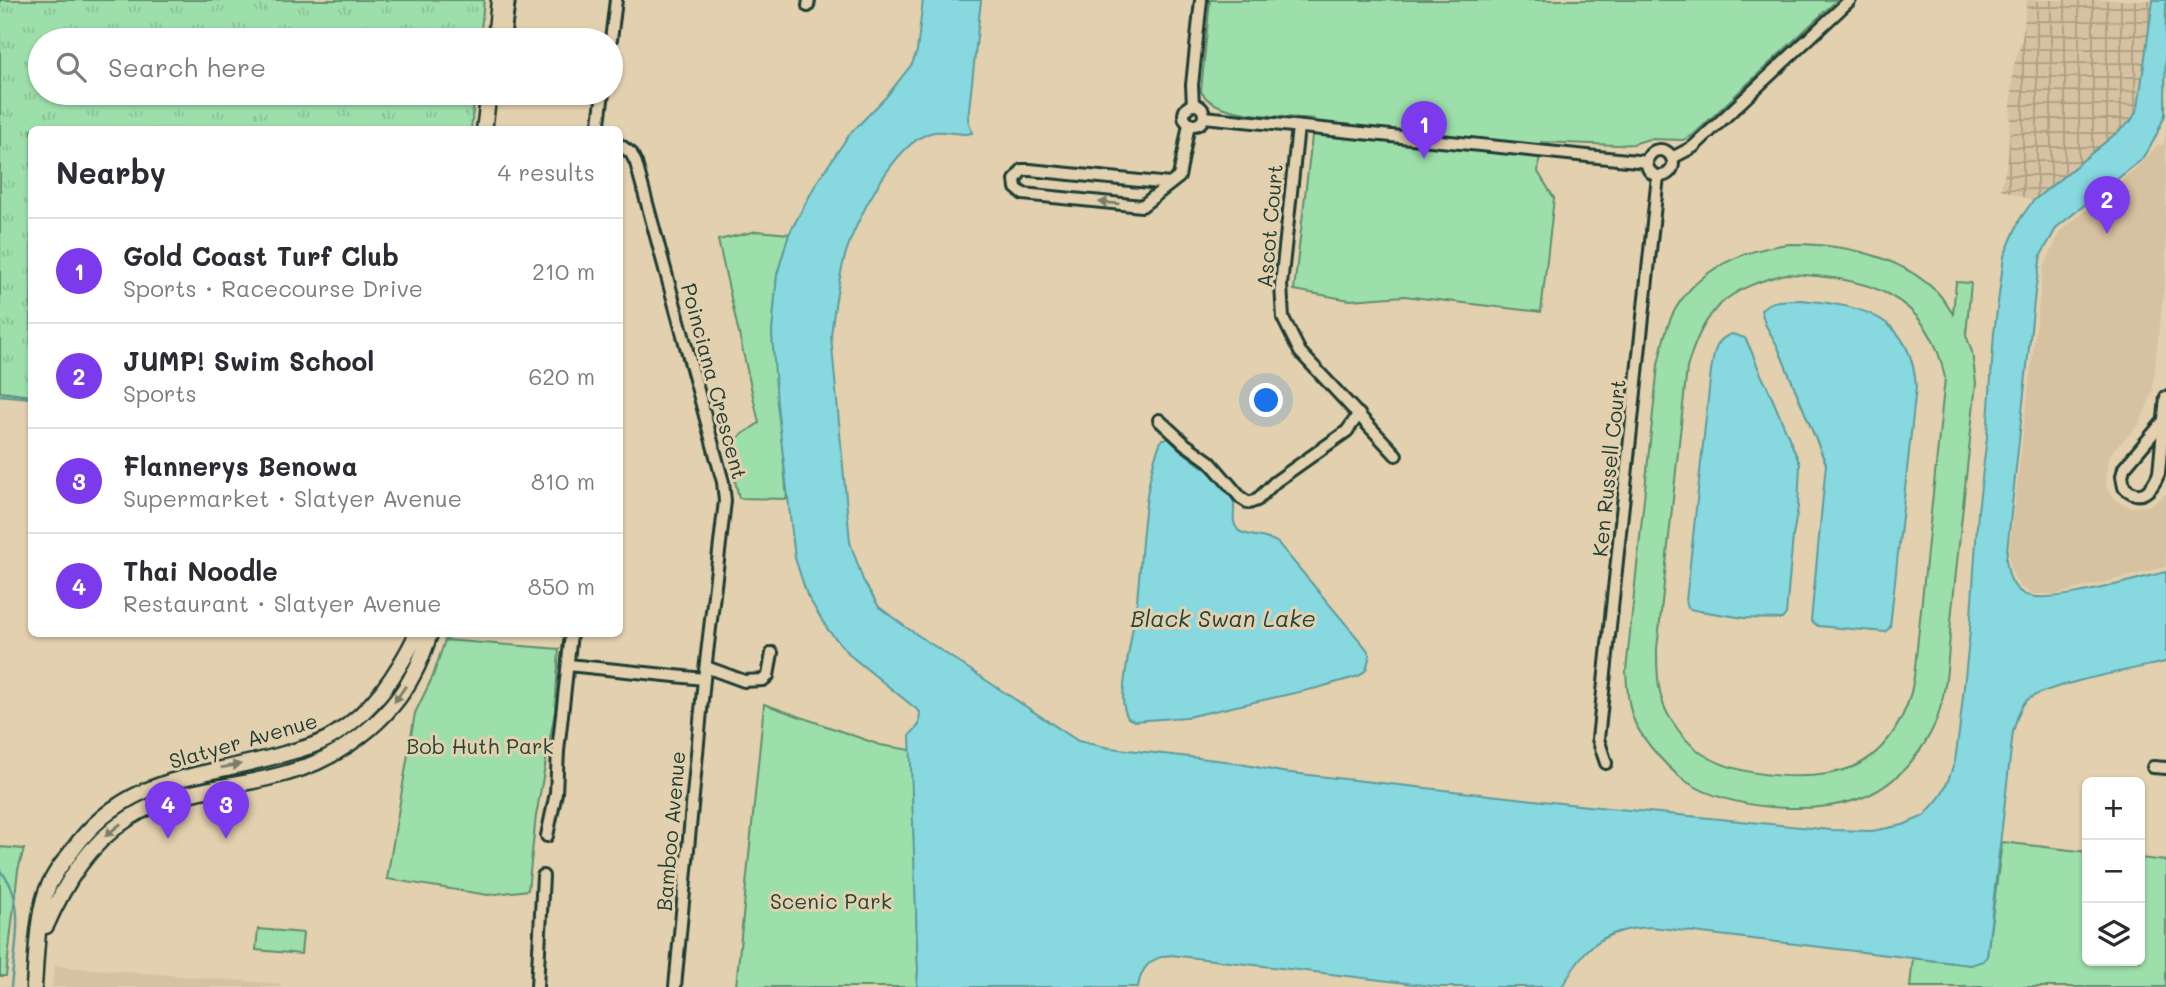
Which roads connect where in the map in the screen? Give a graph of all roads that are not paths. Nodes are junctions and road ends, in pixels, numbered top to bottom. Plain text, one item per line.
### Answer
1 (499, 0) edge
2 (509, 0) edge
3 (616, 0) edge
4 (1200, 0) edge
5 (1850, 0) edge
6 (496, 28) edge
7 (506, 28) edge
8 (612, 28) edge
9 (488, 105) edge
10 (601, 105) edge
11 (1193, 105) junction
12 (1204, 117) junction
13 (1189, 124) junction
14 (486, 126) edge
15 (599, 126) edge
16 (1298, 127) junction
17 (623, 147) edge
18 (1672, 158) junction
19 (1647, 162) junction
20 (1658, 176) junction
21 (1170, 184) junction
22 (2166, 397) edge
23 (1359, 414) junction
24 (1159, 420) dead end
25 (2162, 422) junction
26 (1396, 454) dead end
27 (416, 637) edge
28 (429, 637) edge
29 (571, 637) edge
30 (772, 653) dead end
31 (568, 664) junction
32 (706, 667) junction
33 (704, 679) junction
34 (1606, 763) dead end
35 (2154, 767) dead end
36 (2166, 768) edge
37 (547, 835) dead end
38 (543, 876) dead end
39 (38, 945) junction
40 (34, 987) edge
41 (537, 987) edge
42 (675, 987) edge

1 - 6 main road
2 - 7 street
3 - 8 street
4 - 11 street
5 - 18 street
9 - 14 main road
10 - 15 street
11 - 12 street
11 - 13 street
12 - 13 street
12 - 16 street
13 - 21 street
16 - 19 street
16 - 23 street, Ascot Court
17 - 32 street, Poinciana Crescent
18 - 19 street
18 - 20 street
19 - 20 street
20 - 34 street, Ken Russell Court
21 -> 21 street
22 - 25 street
23 - 24 street
23 - 26 street, Ascot Court
25 - 25 street
39 -> 27 main road, Slatyer Avenue
28 -> 39 main road, Slatyer Avenue
29 - 31 street
30 - 32 street
31 - 33 street
31 - 37 street
32 - 33 street, Poinciana Crescent
33 - 42 street, Bamboo Avenue
35 - 36 street
38 - 41 street
39 - 40 main road, Slatyer Avenue

